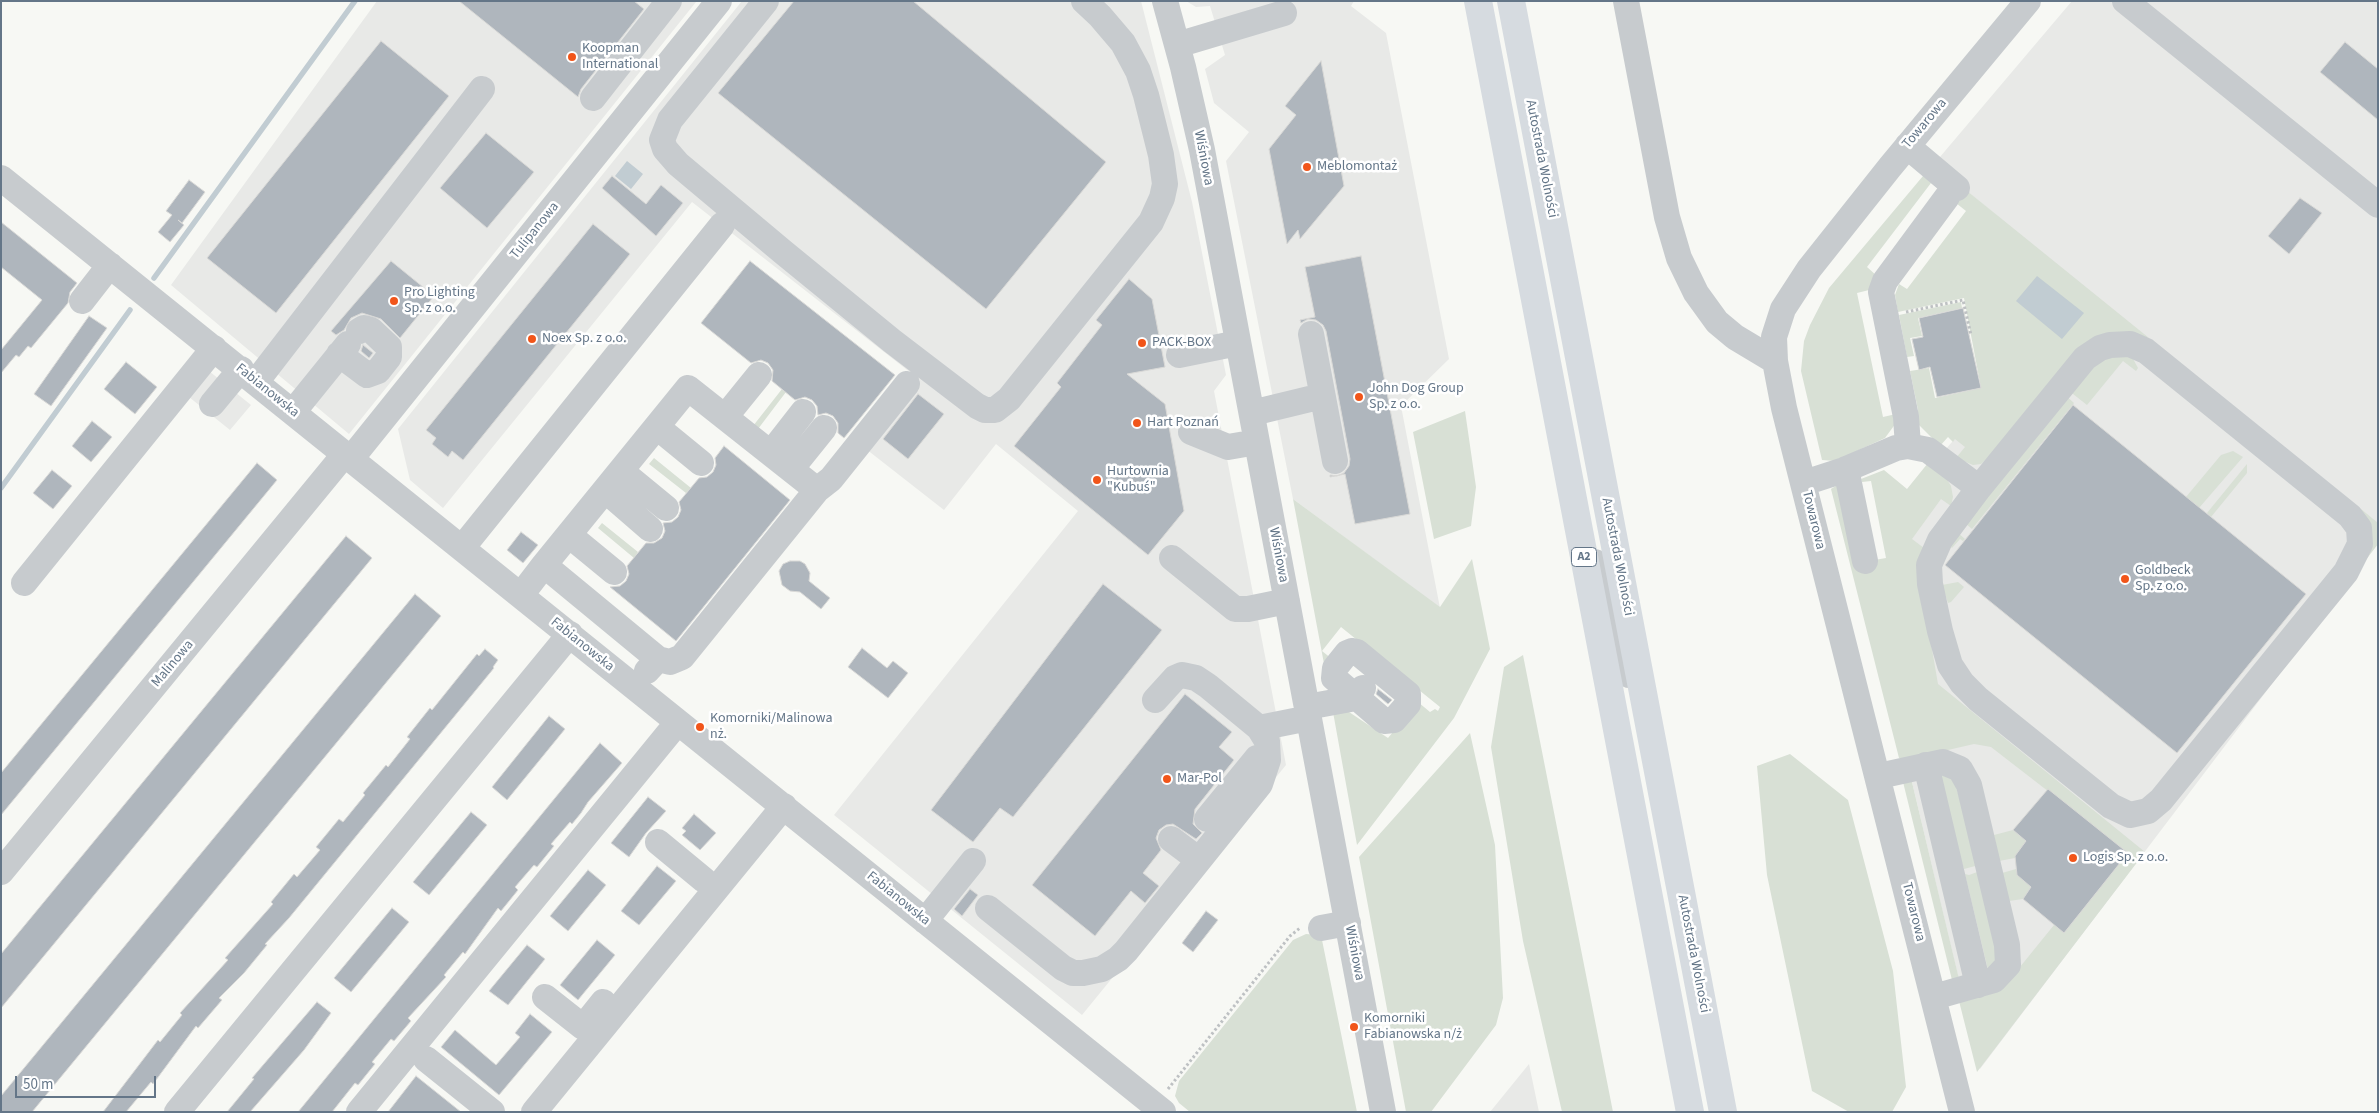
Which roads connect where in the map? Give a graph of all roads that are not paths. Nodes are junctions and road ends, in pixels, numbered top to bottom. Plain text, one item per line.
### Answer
1 (671, 1) edge
2 (719, 1) edge
3 (766, 1) edge
4 (1084, 1) edge
5 (1165, 1) edge
6 (1478, 1) edge
7 (1511, 1) edge
8 (1626, 1) edge
9 (2028, 1) edge
10 (2126, 1) edge
11 (1284, 14) dead end
12 (701, 24) junction
13 (1177, 45) junction
14 (482, 89) dead end
15 (593, 98) dead end
16 (1907, 146) junction
17 (1, 178) edge
18 (2378, 205) edge
19 (722, 225) dead end
20 (110, 265) junction
21 (82, 301) dead end
22 (1311, 334) dead end
23 (349, 343) dead end
24 (1238, 343) junction
25 (214, 348) junction
26 (1179, 356) dead end
27 (1775, 361) junction
28 (759, 375) dead end
29 (248, 376) junction
30 (906, 384) dead end
31 (1322, 396) junction
32 (212, 404) dead end
33 (292, 412) junction
34 (802, 412) dead end
35 (1252, 413) junction
36 (725, 417) junction
37 (657, 427) junction
38 (824, 428) dead end
39 (1191, 432) dead end
40 (1257, 442) junction
41 (1908, 446) junction
42 (771, 453) junction
43 (347, 457) junction
44 (1598, 458) junction
45 (1335, 461) dead end
46 (701, 463) dead end
47 (1566, 463) junction
48 (791, 469) junction
49 (1846, 469) junction
50 (613, 480) junction
51 (1804, 483) junction
52 (1980, 488) junction
53 (817, 490) junction
54 (666, 508) dead end
55 (650, 529) dead end
56 (569, 535) junction
57 (462, 548) junction
58 (1172, 558) dead end
59 (1864, 561) dead end
60 (544, 565) junction
61 (614, 572) dead end
62 (24, 582) dead end
63 (521, 595) junction
64 (1287, 602) junction
65 (1612, 617) junction
66 (570, 634) junction
67 (658, 659) junction
68 (1378, 668) junction
69 (635, 687) junction
70 (1356, 698) junction
71 (1155, 700) dead end
72 (1308, 713) junction
73 (678, 722) junction
74 (1263, 737) junction
75 (1926, 765) junction
76 (1658, 772) junction
77 (1879, 776) junction
78 (1625, 777) junction
79 (777, 801) junction
80 (1207, 819) dead end
81 (1170, 839) dead end
82 (658, 842) dead end
83 (1199, 860) junction
84 (974, 861) dead end
85 (1, 872) edge
86 (704, 880) junction
87 (988, 908) dead end
88 (1348, 923) junction
89 (1321, 928) road end
90 (926, 931) junction
91 (1978, 985) junction
92 (545, 997) dead end
93 (1934, 997) junction
94 (426, 1059) dead end
95 (1162, 1102) edge
96 (177, 1112) edge
97 (359, 1112) edge
98 (492, 1112) edge
99 (534, 1112) edge
100 (1383, 1112) edge
101 (1690, 1112) edge
102 (1723, 1112) edge
103 (1962, 1112) edge

1 - 12 street
1 - 15 street
2 - 12 street, Tulipanowa
3 - 4 street
5 - 13 street, Wiśniowa
6 - 47 highway, A2
7 - 44 highway, Autostrada Wolności / A2
8 - 27 street
9 - 16 street, Towarowa
10 - 18 street
11 - 13 street
12 - 43 street, Tulipanowa
13 - 24 street, Wiśniowa
14 - 29 street
16 - 27 street, Towarowa
16 - 41 street
17 - 20 street, Fabianowska
19 - 57 street
20 - 21 street
20 - 25 street, Fabianowska
22 - 31 street
23 - 33 street
24 - 26 street
24 - 35 street, Wiśniowa
25 - 29 street, Fabianowska
25 - 62 street
27 - 51 street, Towarowa
28 - 36 street
29 - 32 street
29 - 33 street, Fabianowska
30 - 53 street
31 - 35 street
31 - 45 street
33 - 43 street, Fabianowska
34 - 42 street
35 - 40 street, Wiśniowa
36 - 37 street
36 - 42 street
37 - 46 street
37 - 50 street
38 - 48 street
39 - 40 street
40 - 64 street, Wiśniowa
41 - 49 street
41 - 52 street
42 - 48 street
43 - 57 street, Fabianowska
43 - 85 street, Malinowa
44 - 65 street
44 - 76 highway, Autostrada Wolności / A2
47 - 65 street
47 - 78 highway, A2
48 - 53 street
49 - 51 street
49 - 59 street
50 - 54 street
50 - 55 street
50 - 56 street
51 - 77 street, Towarowa
52 - 52 street
53 - 67 street
56 - 60 street
56 - 61 street
57 - 63 street, Fabianowska
58 - 64 street
60 - 63 street
60 - 67 street
63 - 66 street, Fabianowska
64 - 72 street, Wiśniowa
65 - 76 street
65 - 78 street
66 - 69 street, Fabianowska
66 - 96 street
67 - 69 street
68 - 70 street
68 - 70 street
68 - 70 street
69 - 73 street, Fabianowska
70 - 72 street
71 - 74 street
72 - 74 street
72 - 88 street, Wiśniowa
73 - 79 street, Fabianowska
73 - 97 street
74 - 80 street
74 - 83 street
75 - 77 street
75 - 91 street
75 - 91 street
76 - 102 highway, Autostrada Wolności / A2
77 - 93 street, Towarowa
78 - 101 highway, A2
79 - 86 street
79 - 90 street, Fabianowska
79 - 99 street
81 - 83 street
82 - 86 street
83 - 87 street
84 - 90 street
86 - 92 street
88 - 89 street
88 - 100 street, Wiśniowa
90 - 95 street, Fabianowska
91 - 93 street
93 - 103 street, Towarowa
94 - 98 street

